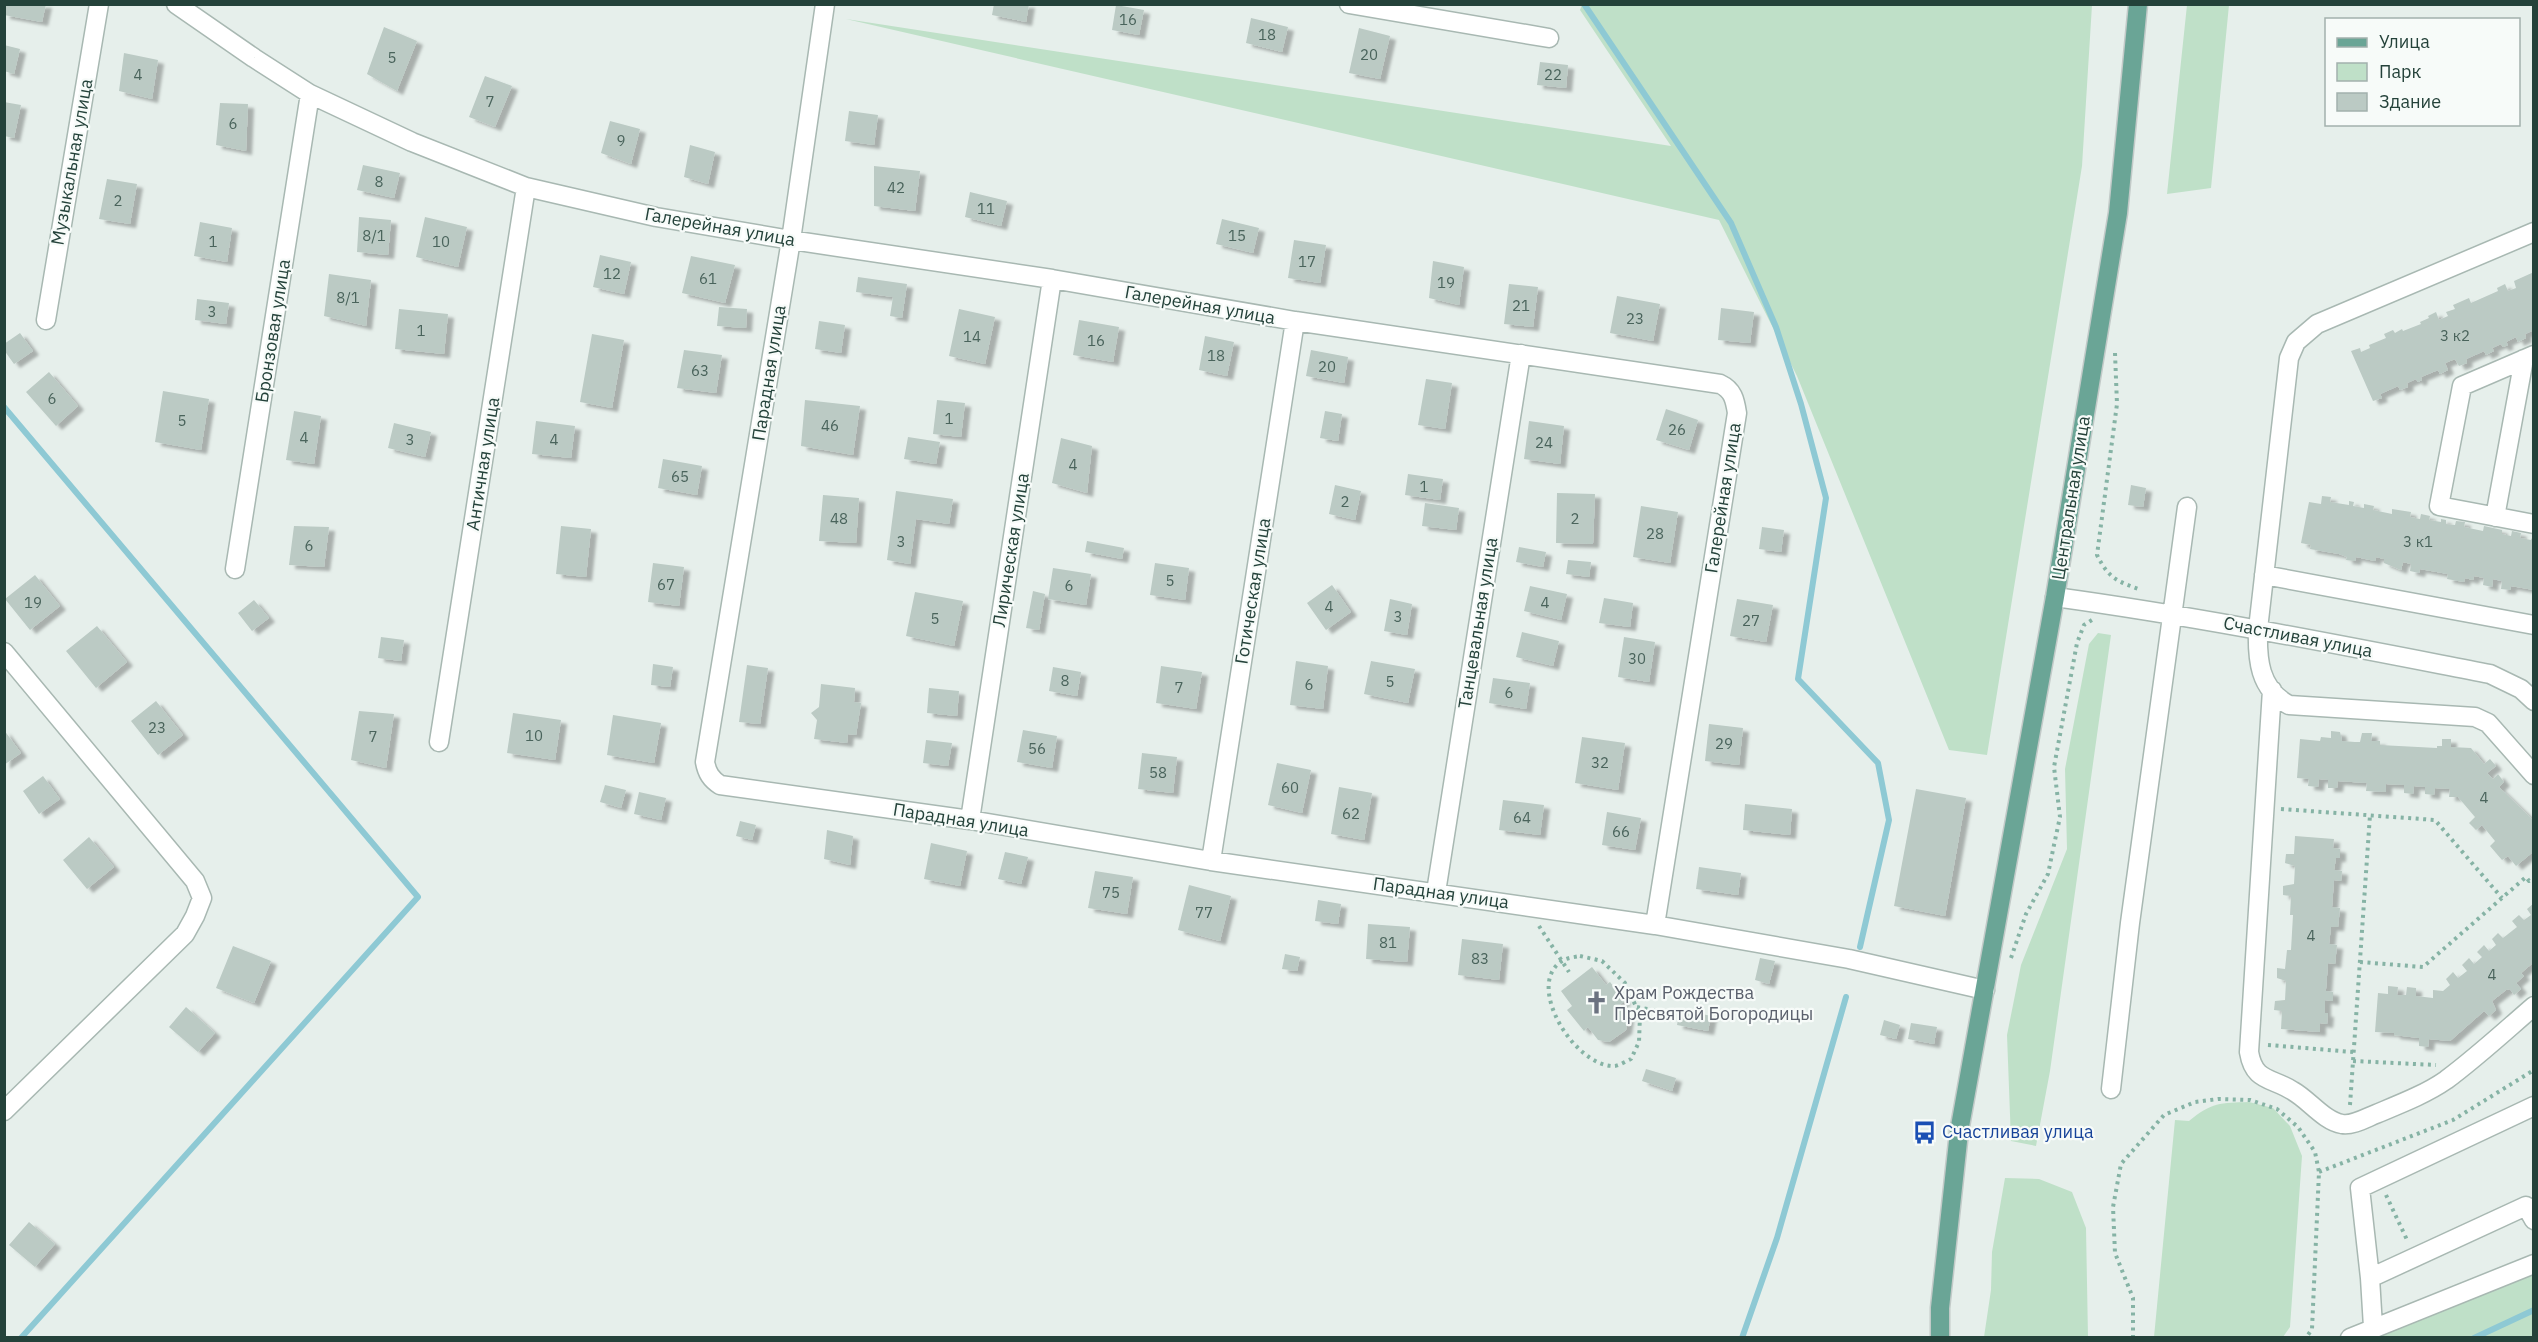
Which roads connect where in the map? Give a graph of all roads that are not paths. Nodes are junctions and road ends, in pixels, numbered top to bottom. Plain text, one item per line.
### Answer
1 (99, 4) edge
2 (176, 4) edge
3 (825, 4) edge
4 (1349, 4) edge
5 (2138, 4) edge
6 (1549, 38) dead end
7 (310, 94) junction
8 (526, 186) junction
9 (2534, 232) edge
10 (791, 240) junction
11 (1052, 279) junction
12 (46, 320) dead end
13 (1295, 321) junction
14 (1521, 354) junction
15 (2529, 357) edge
16 (2187, 507) dead end
17 (2495, 517) junction
18 (2534, 524) edge
19 (235, 569) dead end
20 (2264, 575) junction
21 (2055, 597) junction
22 (2172, 614) junction
23 (2534, 625) edge
24 (2258, 629) junction
25 (4, 652) edge
26 (2272, 690) junction
27 (2534, 701) edge
28 (439, 742) dead end
29 (2534, 775) edge
30 (970, 820) junction
31 (1211, 861) junction
32 (1436, 892) junction
33 (1655, 926) junction
34 (1985, 990) junction
35 (2534, 1006) edge
36 (2111, 1089) dead end
37 (2534, 1106) edge
38 (5, 1112) edge
39 (2534, 1220) edge
40 (2534, 1264) edge
41 (2370, 1278) junction
42 (2373, 1327) junction
43 (1940, 1338) edge
44 (2350, 1338) edge

1 - 12 street, Музыкальная улица
2 - 7 street, Галерейная улица
3 - 10 street, Парадная улица
4 - 6 street
5 - 21 main road, Центральная улица
7 - 8 street, Галерейная улица
7 - 19 street, Бронзовая улица
8 - 10 street, Галерейная улица
8 - 28 street, Античная улица
9 - 20 street
10 - 11 street, Галерейная улица
10 - 30 street, Парадная улица
11 - 13 street, Галерейная улица
11 - 30 street, Лирическая улица
13 - 14 street, Галерейная улица
13 - 31 street, Готическая улица
14 - 32 street, Танцевальная улица
14 - 33 street, Галерейная улица
15 - 17 street
15 - 17 street
16 - 22 street
17 - 18 street
20 - 23 street
20 - 24 street
21 - 22 street, Счастливая улица
21 - 34 main road, Центральная улица
22 - 24 street, Счастливая улица
22 - 36 street
24 - 26 street
24 - 27 street, Счастливая улица
25 - 38 street
26 - 29 street
26 - 35 street
30 - 31 street, Парадная улица
31 - 32 street, Парадная улица
32 - 33 street, Парадная улица
33 - 34 street, Парадная улица
34 - 43 main road, Центральная улица
37 - 41 street
39 - 41 street
40 - 42 street
41 - 42 street
42 - 44 street

